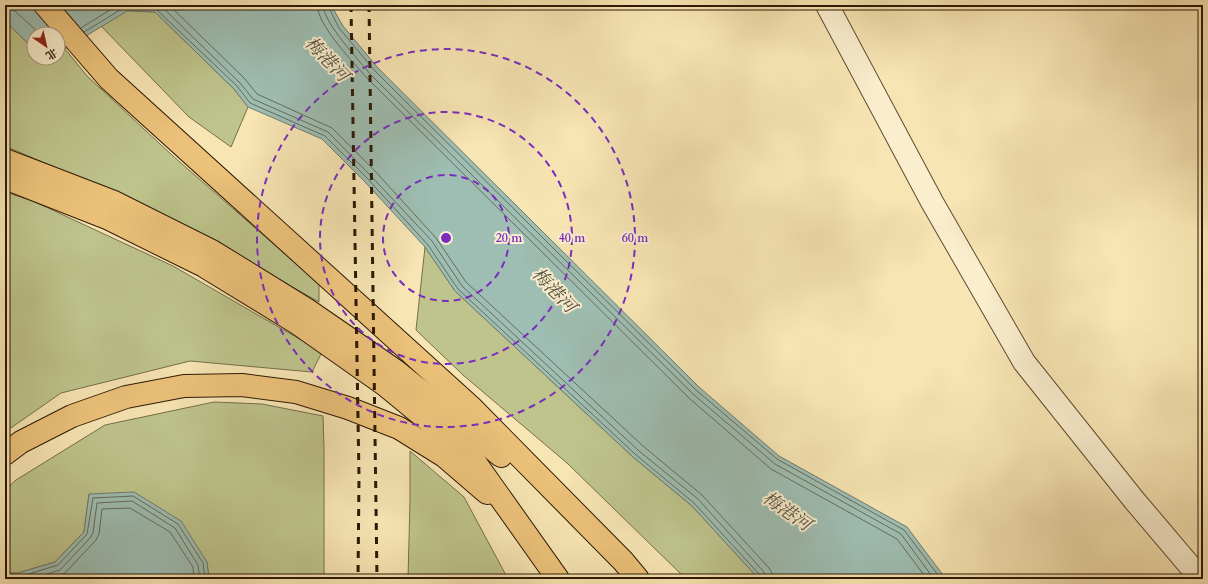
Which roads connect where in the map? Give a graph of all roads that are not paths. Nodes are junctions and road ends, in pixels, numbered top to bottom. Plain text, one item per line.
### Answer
1 (45, 5) edge
2 (827, 5) edge
3 (5, 160) edge
4 (5, 178) edge
5 (5, 454) edge
6 (514, 517) junction
7 (623, 561) junction
8 (558, 579) edge
9 (638, 579) edge
10 (1202, 579) edge

1 - 7 highway
2 - 10 street
3 - 7 highway
4 - 6 highway
5 - 6 highway
6 - 8 highway
7 - 9 highway

